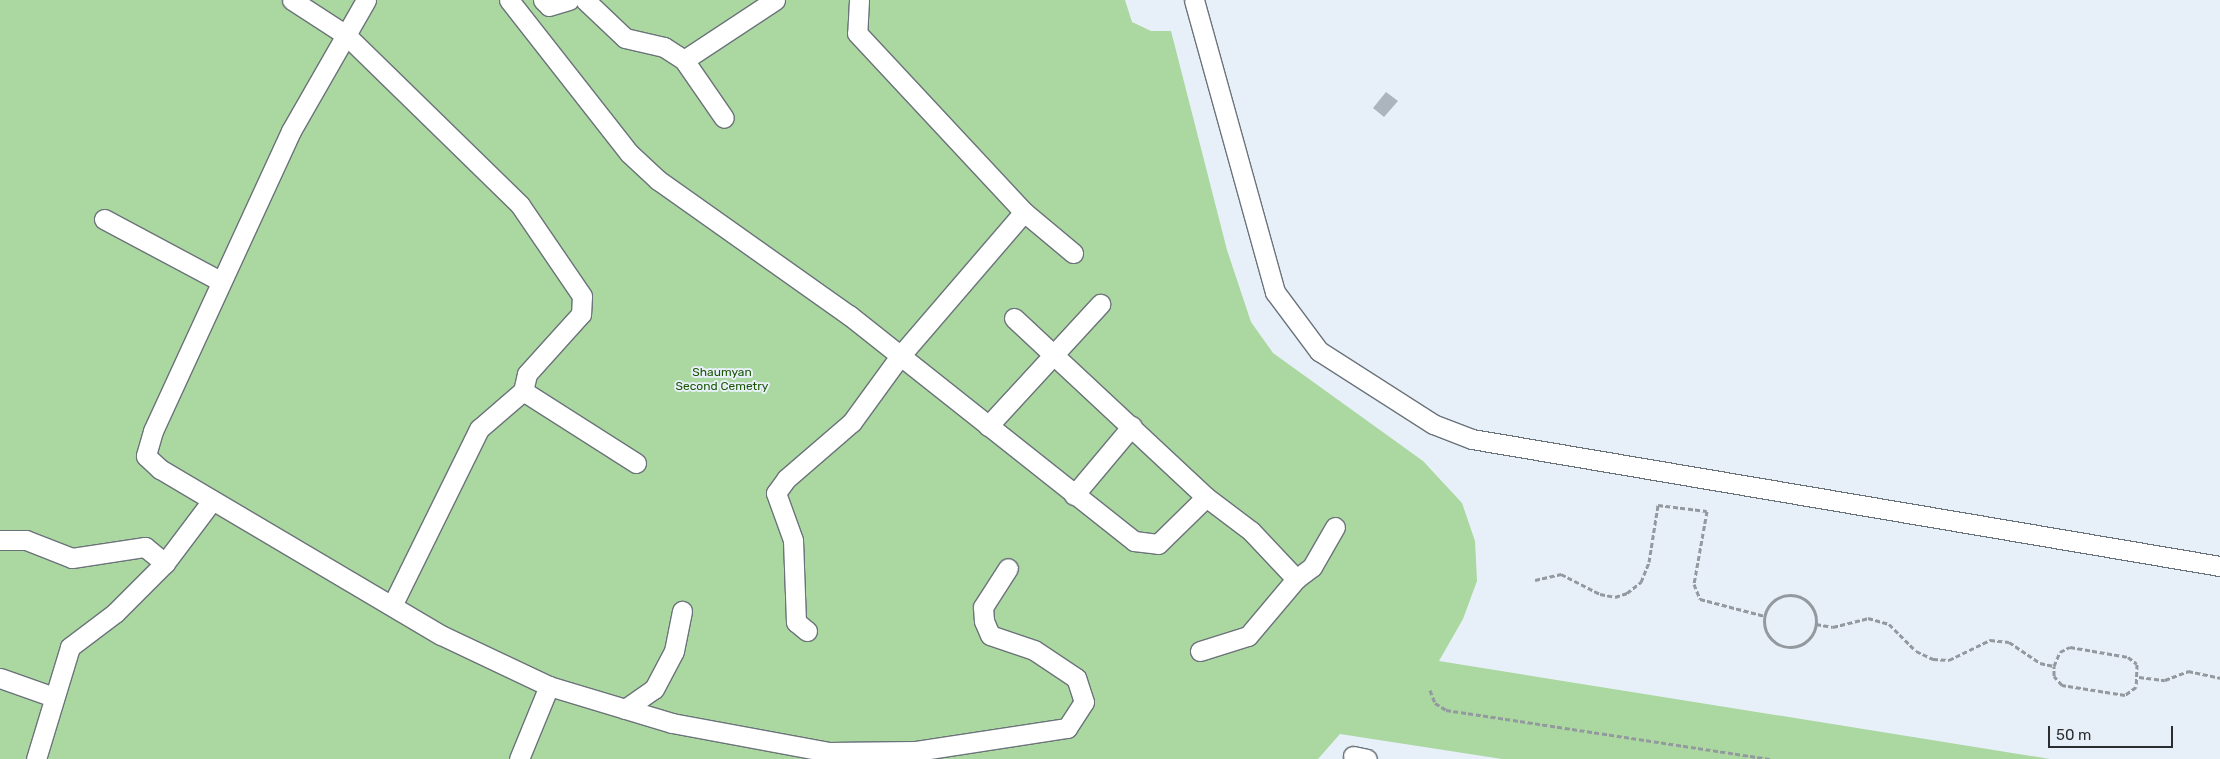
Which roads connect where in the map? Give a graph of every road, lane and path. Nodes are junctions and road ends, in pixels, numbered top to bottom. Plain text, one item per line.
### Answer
1 (292, 0) edge
2 (366, 0) edge
3 (509, 0) edge
4 (543, 0) edge
5 (569, 0) edge
6 (585, 0) edge
7 (775, 0) edge
8 (859, 0) edge
9 (1194, 0) edge
10 (346, 35) junction
11 (684, 60) junction
12 (724, 118) dead end
13 (1024, 212) junction
14 (104, 219) dead end
15 (1073, 253) dead end
16 (220, 282) junction
17 (1100, 304) dead end
18 (1014, 318) dead end
19 (1056, 354) junction
20 (900, 356) junction
21 (523, 391) junction
22 (988, 426) junction
23 (1132, 426) junction
24 (636, 463) dead end
25 (1074, 495) junction
26 (1206, 497) junction
27 (210, 502) junction
28 (1335, 526) dead end
29 (0, 540) edge
30 (165, 563) junction
31 (2220, 566) edge
32 (1008, 568) dead end
33 (1296, 578) junction
34 (1535, 580) dead end
35 (392, 606) junction
36 (682, 611) dead end
37 (1765, 616) junction
38 (1816, 624) junction
39 (808, 631) dead end
40 (1200, 651) dead end
41 (2054, 666) junction
42 (2139, 677) junction
43 (0, 678) edge
44 (2220, 678) edge
45 (549, 686) junction
46 (1430, 690) dead end
47 (52, 696) junction
48 (625, 709) junction
49 (36, 759) edge
50 (519, 759) edge
51 (1772, 759) edge

1 - 10 lane
2 - 10 lane
3 - 20 lane
4 - 5 lane
6 - 11 lane
7 - 11 lane
8 - 13 lane
9 - 31 lane
10 - 16 lane
10 - 21 lane
11 - 12 lane
13 - 15 lane
13 - 20 lane
14 - 16 lane
16 - 27 lane
17 - 19 lane
18 - 19 lane
19 - 22 lane
19 - 23 lane
20 - 22 lane
20 - 39 lane
21 - 24 lane
21 - 35 lane
22 - 25 lane
23 - 25 lane
23 - 26 lane
25 - 26 lane
26 - 33 lane
27 - 30 lane
27 - 35 lane
28 - 33 lane
29 - 30 lane
30 - 47 lane
32 - 48 lane
33 - 40 lane
34 - 37 path
35 - 45 lane
36 - 48 lane
37 - 38 path
37 - 38 path
38 - 41 path
41 - 42 path
41 - 42 path
42 - 44 path
43 - 47 lane
45 - 48 lane
45 - 50 lane
46 - 51 path
47 - 49 lane

